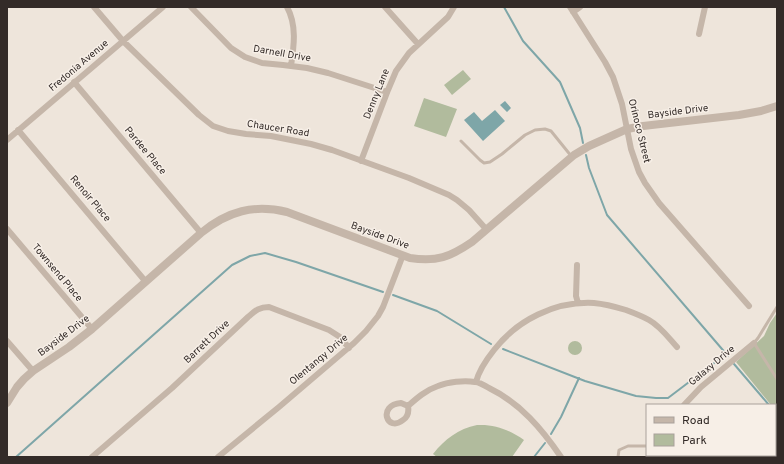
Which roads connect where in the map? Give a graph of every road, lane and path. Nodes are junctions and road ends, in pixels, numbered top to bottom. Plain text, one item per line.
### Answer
1 (94, 7) edge
2 (163, 7) edge
3 (191, 7) edge
4 (287, 7) edge
5 (385, 7) edge
6 (454, 7) edge
7 (580, 7) edge
8 (705, 7) edge
9 (571, 9) edge
10 (699, 34) dead end
11 (123, 41) junction
12 (418, 44) junction
13 (291, 66) junction
14 (74, 82) junction
15 (387, 92) junction
16 (777, 106) edge
17 (627, 129) junction
18 (18, 130) junction
19 (7, 140) edge
20 (461, 141) dead end
21 (572, 157) junction
22 (361, 161) junction
23 (7, 229) edge
24 (486, 229) junction
25 (201, 233) junction
26 (403, 255) junction
27 (577, 265) dead end
28 (146, 282) junction
29 (578, 303) junction
30 (749, 306) dead end
31 (777, 307) edge
32 (92, 329) junction
33 (7, 341) edge
34 (754, 343) junction
35 (677, 347) dead end
36 (349, 348) junction
37 (33, 371) junction
38 (777, 379) edge
39 (476, 382) junction
40 (7, 403) edge
41 (685, 404) edge
42 (408, 406) dead end
43 (646, 446) edge
44 (99, 451) junction
45 (92, 457) edge
46 (104, 457) edge
47 (218, 457) edge
48 (561, 457) edge
49 (618, 457) edge

1 - 11 street, Chaucer Road
2 - 11 street, Fredonia Avenue
3 - 13 street, Darnell Drive
4 - 13 street
5 - 12 street
6 - 12 street, Denny Lane
7 - 9 street
8 - 10 street
9 - 17 street, Orinoco Street
11 - 14 street, Fredonia Avenue
11 - 22 street, Chaucer Road
12 - 15 street, Denny Lane
13 - 15 street, Darnell Drive
14 - 18 street, Fredonia Avenue
14 - 25 street, Pardee Place
15 - 22 street, Denny Lane
16 - 17 street, Bayside Drive
17 - 21 street, Bayside Drive
17 - 30 street, Orinoco Street
18 - 19 street, Fredonia Avenue
18 - 28 street, Renoir Place
20 - 21 lane
21 - 24 street, Bayside Drive
22 - 24 street, Chaucer Road
23 - 32 street, Townsend Place
24 - 26 street, Bayside Drive
25 - 26 street, Bayside Drive
25 - 28 street, Bayside Drive
26 - 36 street, Olentangy Drive
27 - 29 street
28 - 32 street, Bayside Drive
29 - 35 street
29 - 39 street
31 - 34 lane
32 - 37 street, Bayside Drive
33 - 37 street
34 - 38 lane
34 - 41 street, Galaxy Drive
36 - 44 street, Barrett Drive
36 - 47 street, Olentangy Drive
37 - 40 street, Bayside Drive
39 - 42 street
39 - 48 street
43 - 49 lane
44 - 45 street, Barrett Drive
44 - 46 street

